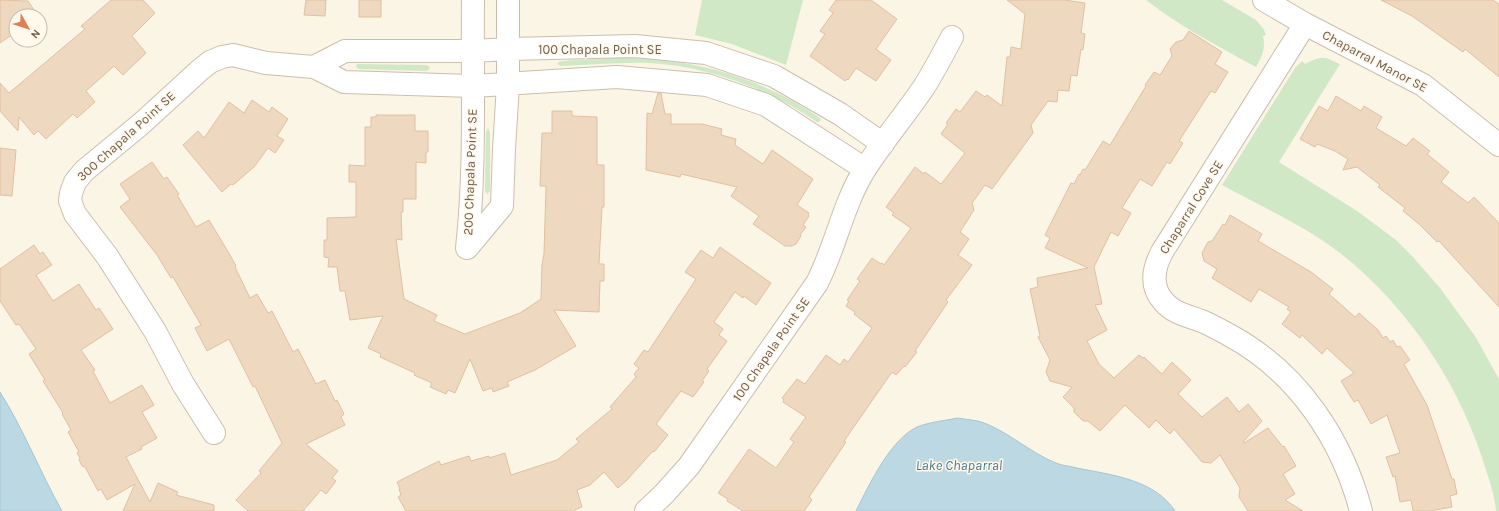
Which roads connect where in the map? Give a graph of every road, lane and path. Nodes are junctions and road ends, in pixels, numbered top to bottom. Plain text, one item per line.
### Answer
1 (473, 0) edge
2 (508, 0) edge
3 (1264, 0) edge
4 (1305, 24) junction
5 (952, 37) dead end
6 (509, 49) junction
7 (473, 51) junction
8 (314, 66) junction
9 (508, 85) junction
10 (472, 86) junction
11 (883, 144) junction
12 (1499, 145) edge
13 (865, 169) junction
14 (214, 433) dead end
15 (646, 511) edge
16 (1361, 511) edge

1 - 7 street
2 - 6 street
3 - 4 street, Chaparral Manor SE
4 - 12 street, Chaparral Manor SE
4 - 16 street, Chaparral Cove SE
5 - 11 street, 100 Chapala Point SE
6 - 7 street, 100 Chapala Point SE
6 - 9 street
6 - 11 street, 100 Chapala Point SE
7 - 8 street, 300 Chapala Point SE
7 - 10 street
8 - 10 street, 300 Chapala Point SE
8 - 14 street, 300 Chapala Point SE
9 - 10 street, 300 Chapala Point SE
9 - 10 street, 200 Chapala Point SE
9 - 13 street
11 - 13 street, 100 Chapala Point SE
13 - 15 street, 100 Chapala Point SE

